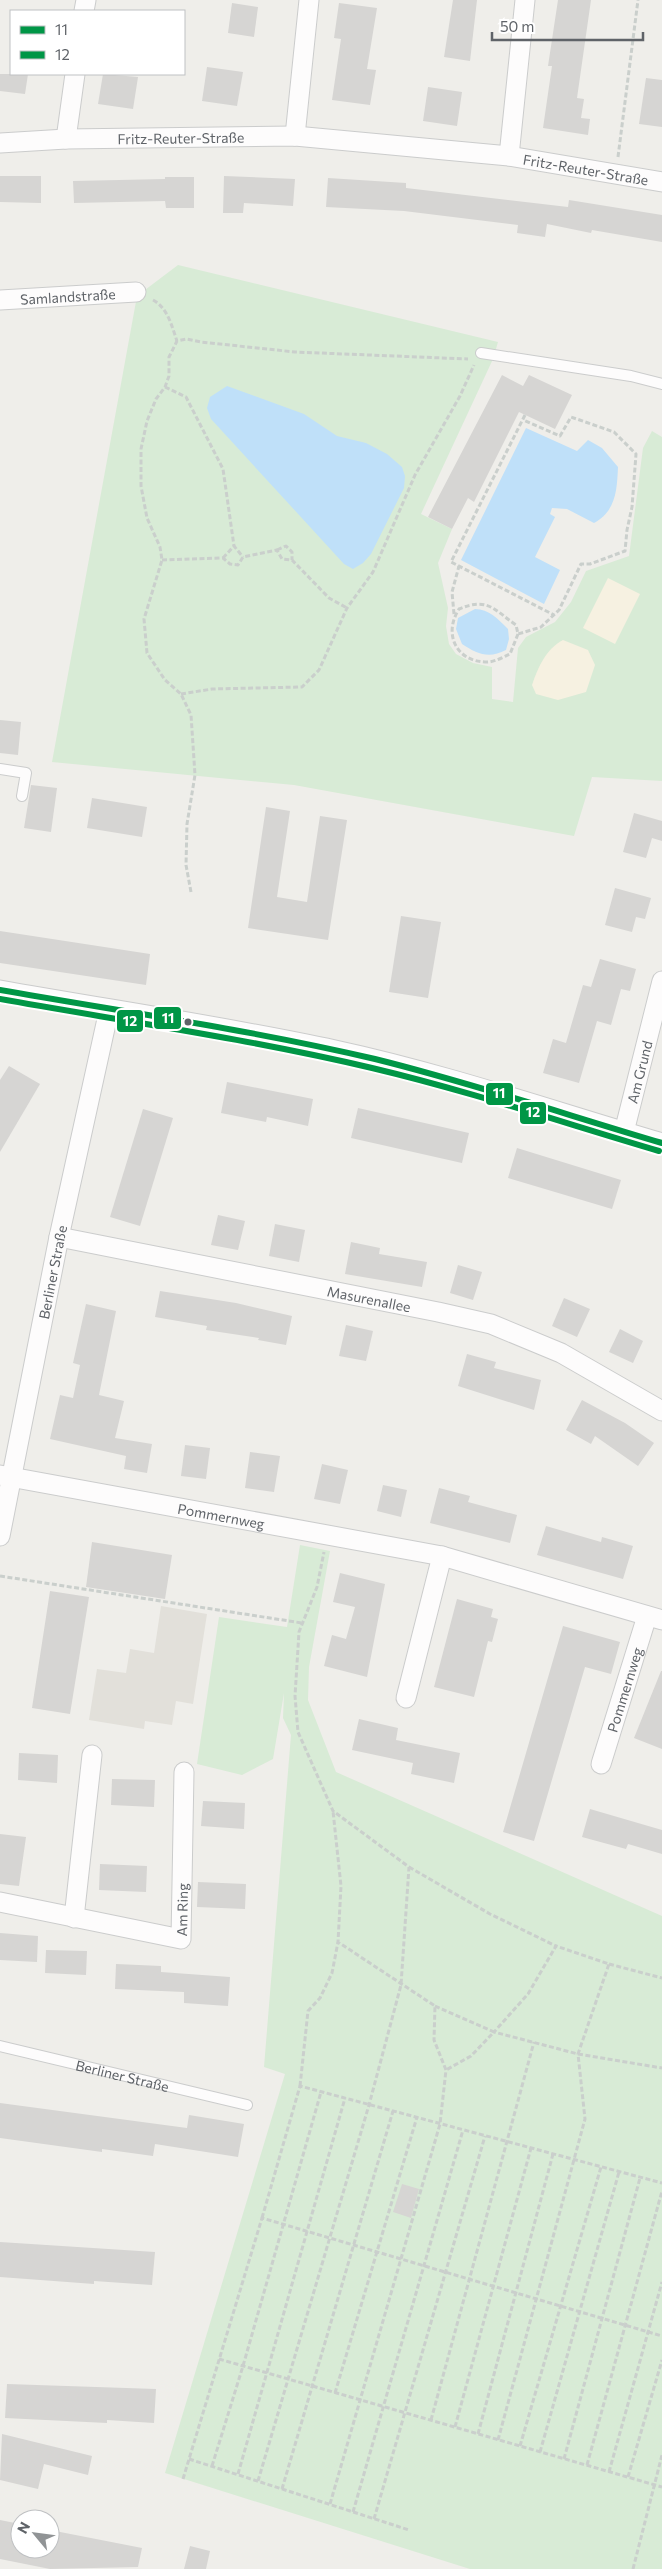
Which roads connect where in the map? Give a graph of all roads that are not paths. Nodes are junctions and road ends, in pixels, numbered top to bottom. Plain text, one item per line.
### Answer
1 (309, 0) edge
2 (525, 0) edge
3 (76, 75) edge
4 (295, 136) junction
5 (66, 139) junction
6 (0, 142) edge
7 (509, 156) junction
8 (662, 182) edge
9 (136, 292) road end
10 (0, 300) edge
11 (481, 353) dead end
12 (662, 384) edge
13 (0, 769) edge
14 (22, 796) dead end
15 (662, 981) edge
16 (0, 990) edge
17 (109, 1010) junction
18 (624, 1132) junction
19 (662, 1143) edge
20 (59, 1237) junction
21 (662, 1411) edge
22 (6, 1476) edge
23 (0, 1536) edge
24 (442, 1556) junction
25 (654, 1618) edge
26 (406, 1698) dead end
27 (92, 1755) dead end
28 (601, 1764) dead end
29 (184, 1772) dead end
30 (0, 1902) edge
31 (74, 1918) junction
32 (0, 2046) edge
33 (247, 2105) dead end

1 - 4 street
2 - 7 street, Fritz-Reuter-Straße
3 - 5 street
4 - 5 street, Fritz-Reuter-Straße
4 - 7 street, Fritz-Reuter-Straße
5 - 6 street, Fritz-Reuter-Straße
7 - 8 street, Fritz-Reuter-Straße
9 - 10 street, Samlandstraße
11 - 12 lane
13 - 14 lane
15 - 18 street, Am Grund
16 - 17 street
17 - 18 street
17 - 20 street, Berliner Straße
18 - 19 street
20 - 21 street, Masurenallee
20 - 22 street, Berliner Straße
22 - 23 street, Berliner Straße
22 - 24 street, Pommernweg
24 - 25 street, Pommernweg
24 - 26 street
25 - 28 street, Pommernweg
27 - 31 street
29 - 31 street, Am Ring
30 - 31 street, Am Ring
32 - 33 lane, Berliner Straße

